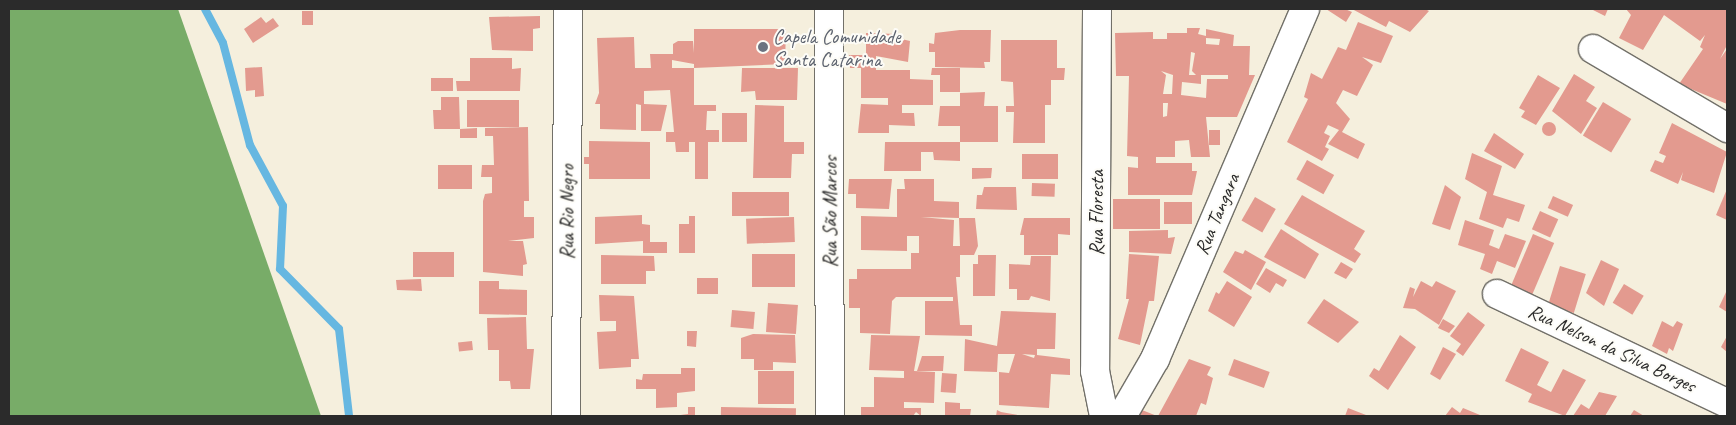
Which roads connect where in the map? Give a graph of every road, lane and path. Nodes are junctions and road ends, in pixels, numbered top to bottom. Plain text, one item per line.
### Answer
1 (568, 9) edge
2 (829, 9) edge
3 (1096, 9) edge
4 (1305, 9) edge
5 (1593, 49) dead end
6 (1727, 128) edge
7 (1497, 294) dead end
8 (1727, 403) edge
9 (566, 416) edge
10 (830, 416) edge
11 (1104, 416) edge
12 (1122, 416) edge

1 - 9 street, Rua Rio Negro
2 - 10 street, Rua São Marcos
3 - 11 street, Rua Floresta
4 - 12 street, Rua Tangara
5 - 6 street
7 - 8 street, Rua Nelson da Silva Borges

